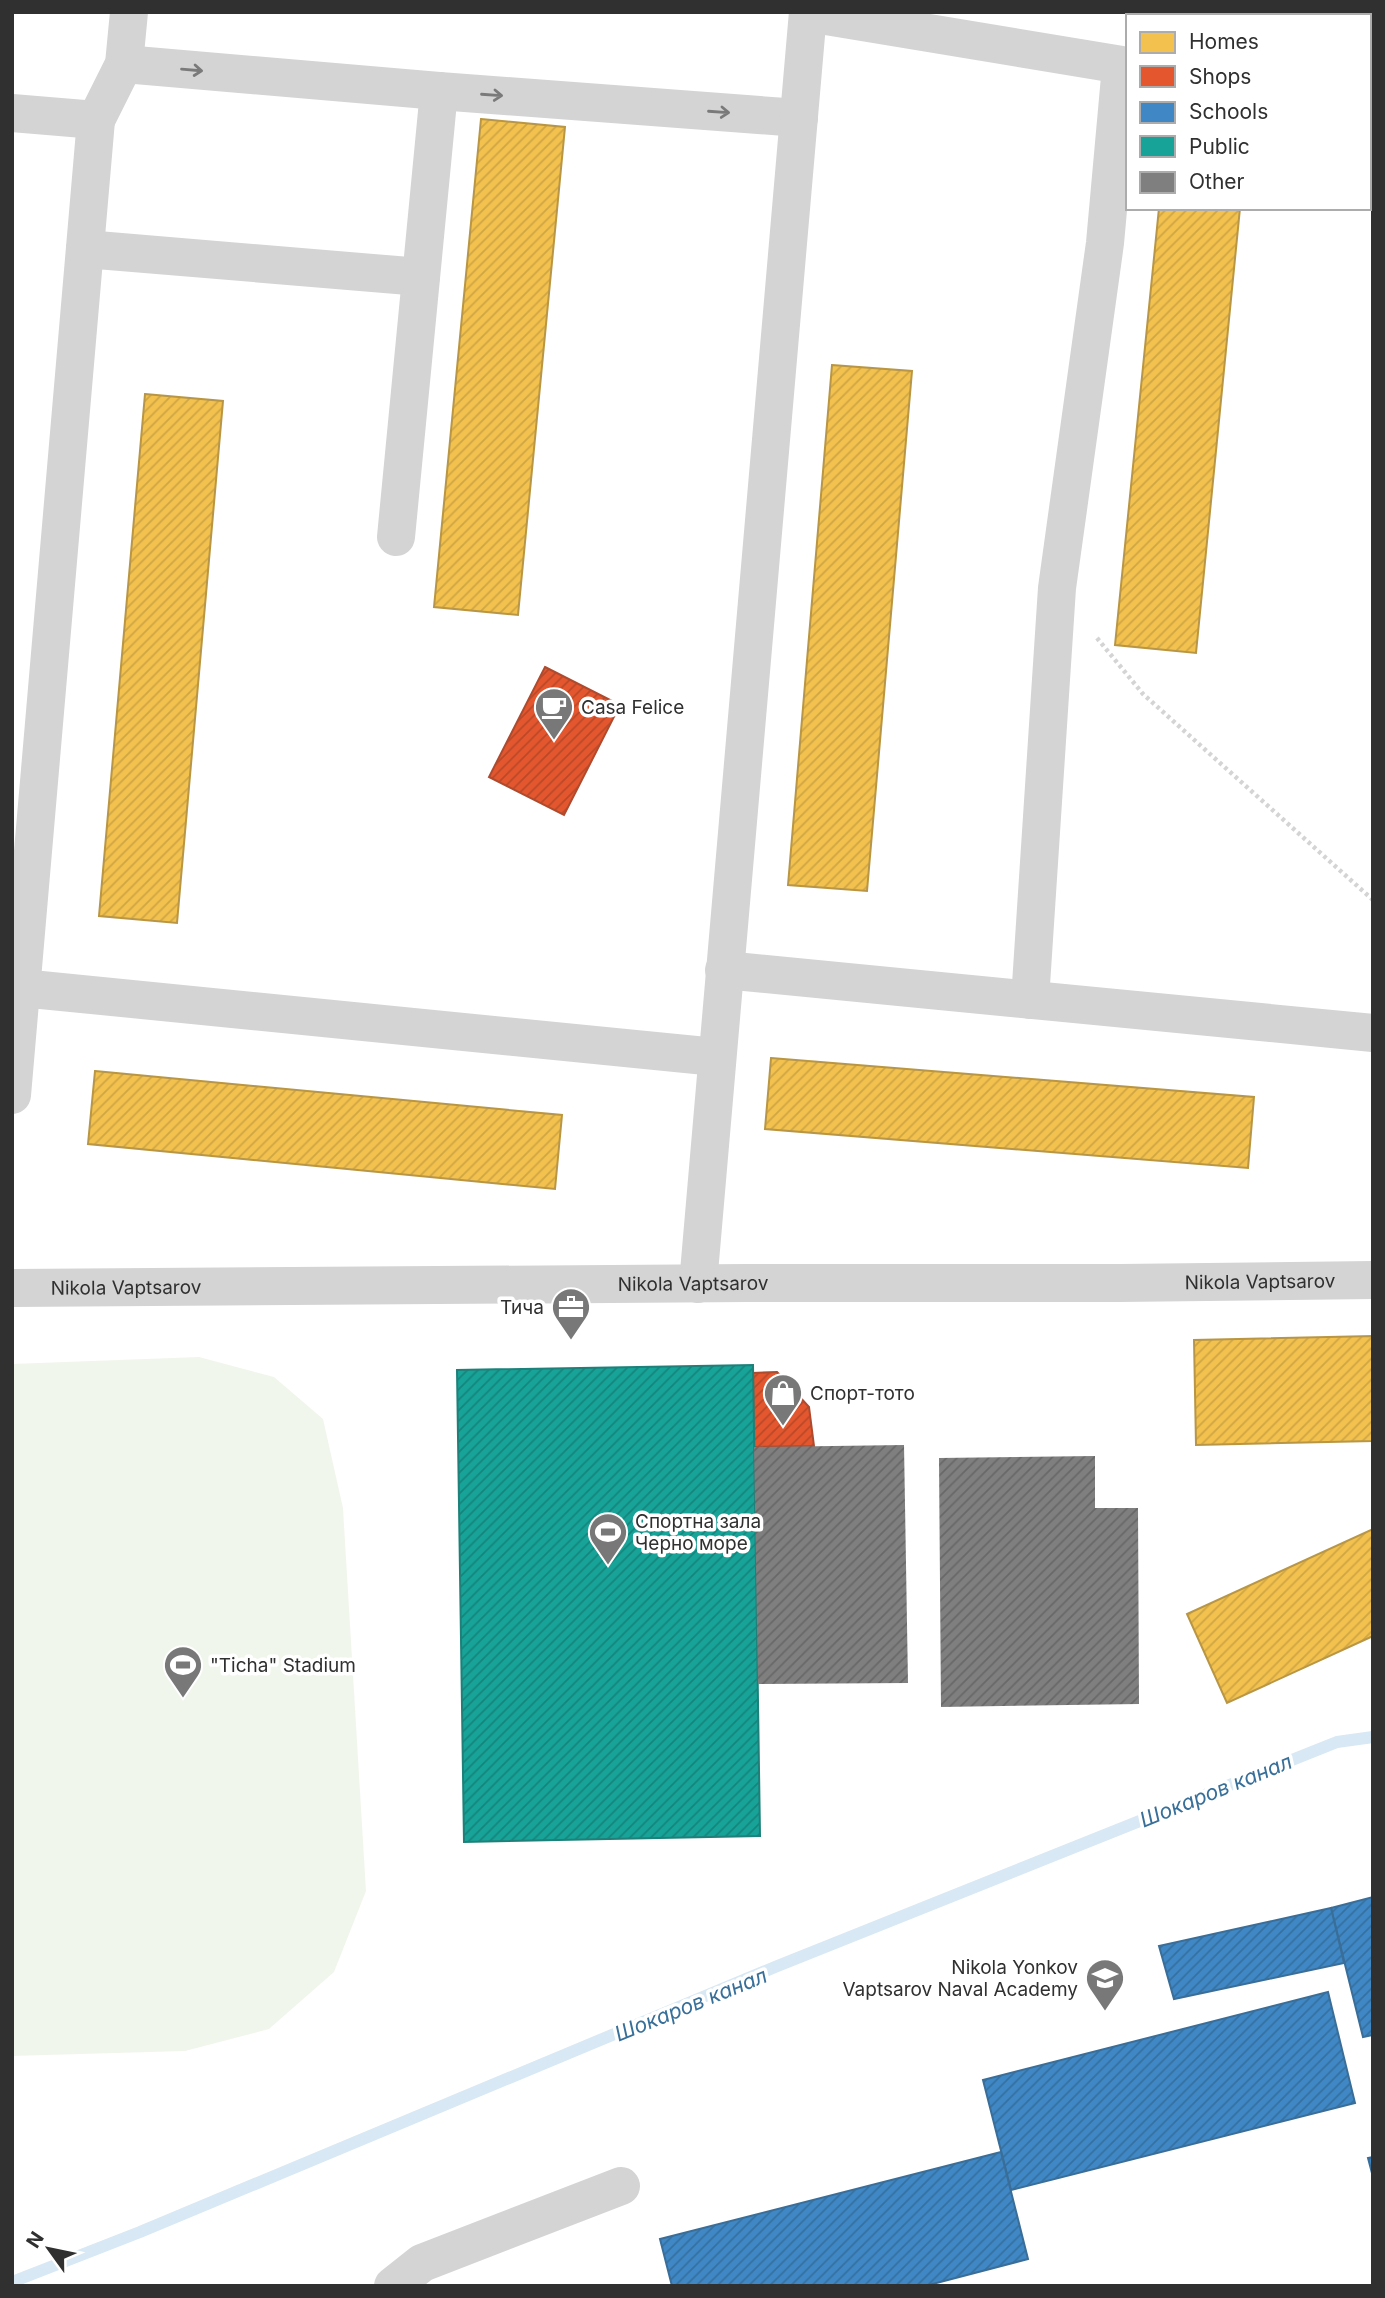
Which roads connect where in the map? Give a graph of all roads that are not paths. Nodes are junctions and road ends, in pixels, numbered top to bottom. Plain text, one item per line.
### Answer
1 (129, 12) edge
2 (808, 13) edge
3 (124, 64) junction
4 (1124, 66) edge
5 (439, 91) junction
6 (12, 113) edge
7 (799, 118) junction
8 (96, 120) junction
9 (85, 249) junction
10 (421, 277) junction
11 (396, 537) dead end
12 (724, 970) junction
13 (21, 988) junction
14 (1030, 1000) junction
15 (1373, 1033) edge
16 (716, 1057) junction
17 (14, 1058) edge
18 (12, 1095) edge
19 (1373, 1280) edge
20 (698, 1284) junction
21 (12, 1289) edge
22 (621, 2186) dead end
23 (393, 2286) edge

1 - 3 street
2 - 4 street
2 - 7 street
3 -> 5 street
3 - 8 street
4 - 14 street
5 -> 7 street
5 - 10 street
6 - 8 street
7 - 12 street
8 - 9 street
9 - 10 street
9 - 13 street
10 - 11 street
12 - 14 street
12 - 16 street
13 - 16 street
13 - 17 street
14 - 15 street
16 - 20 street
17 - 18 street
19 - 20 street, Nikola Vaptsarov
20 - 21 street, Nikola Vaptsarov
22 - 23 street

